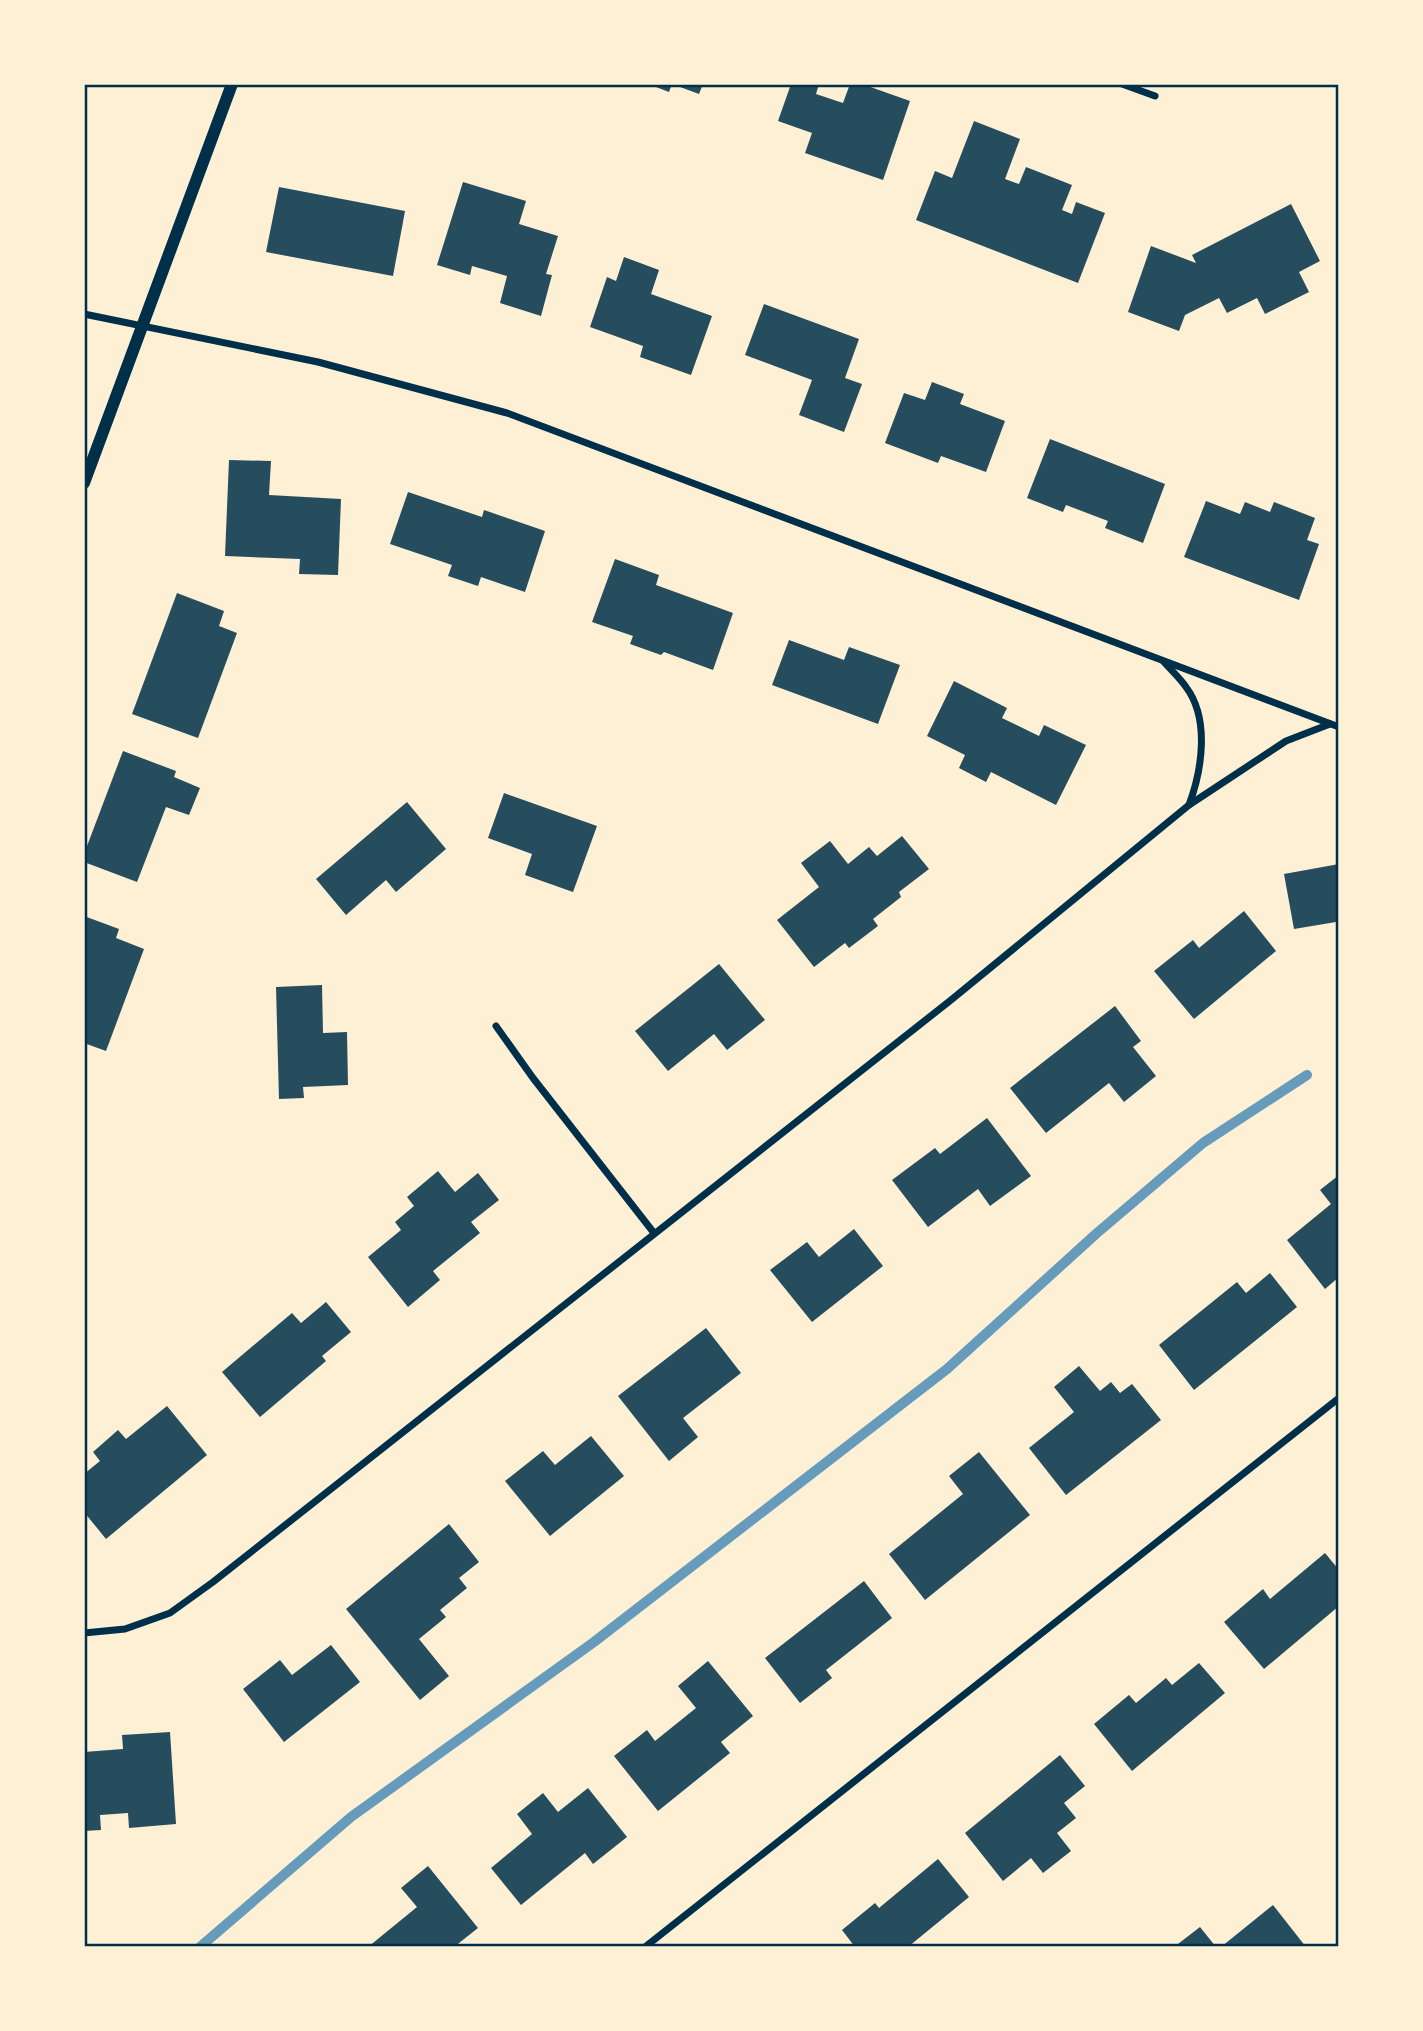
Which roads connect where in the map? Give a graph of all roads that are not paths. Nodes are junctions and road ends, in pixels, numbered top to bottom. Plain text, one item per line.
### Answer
1 (232, 84) edge
2 (1122, 84) edge
3 (1155, 96) dead end
4 (84, 314) edge
5 (141, 326) junction
6 (84, 483) edge
7 (1161, 659) junction
8 (1330, 724) junction
9 (1339, 727) edge
10 (1189, 805) junction
11 (496, 1026) dead end
12 (654, 1233) junction
13 (1339, 1398) edge
14 (84, 1633) edge
15 (645, 1947) edge

1 - 5 street
2 - 3 street
4 - 5 street
5 - 6 street
5 - 7 street
7 - 8 street
7 - 10 street
8 - 9 street
8 - 10 street
10 - 12 street
11 - 12 street
12 - 14 street
13 - 15 street

